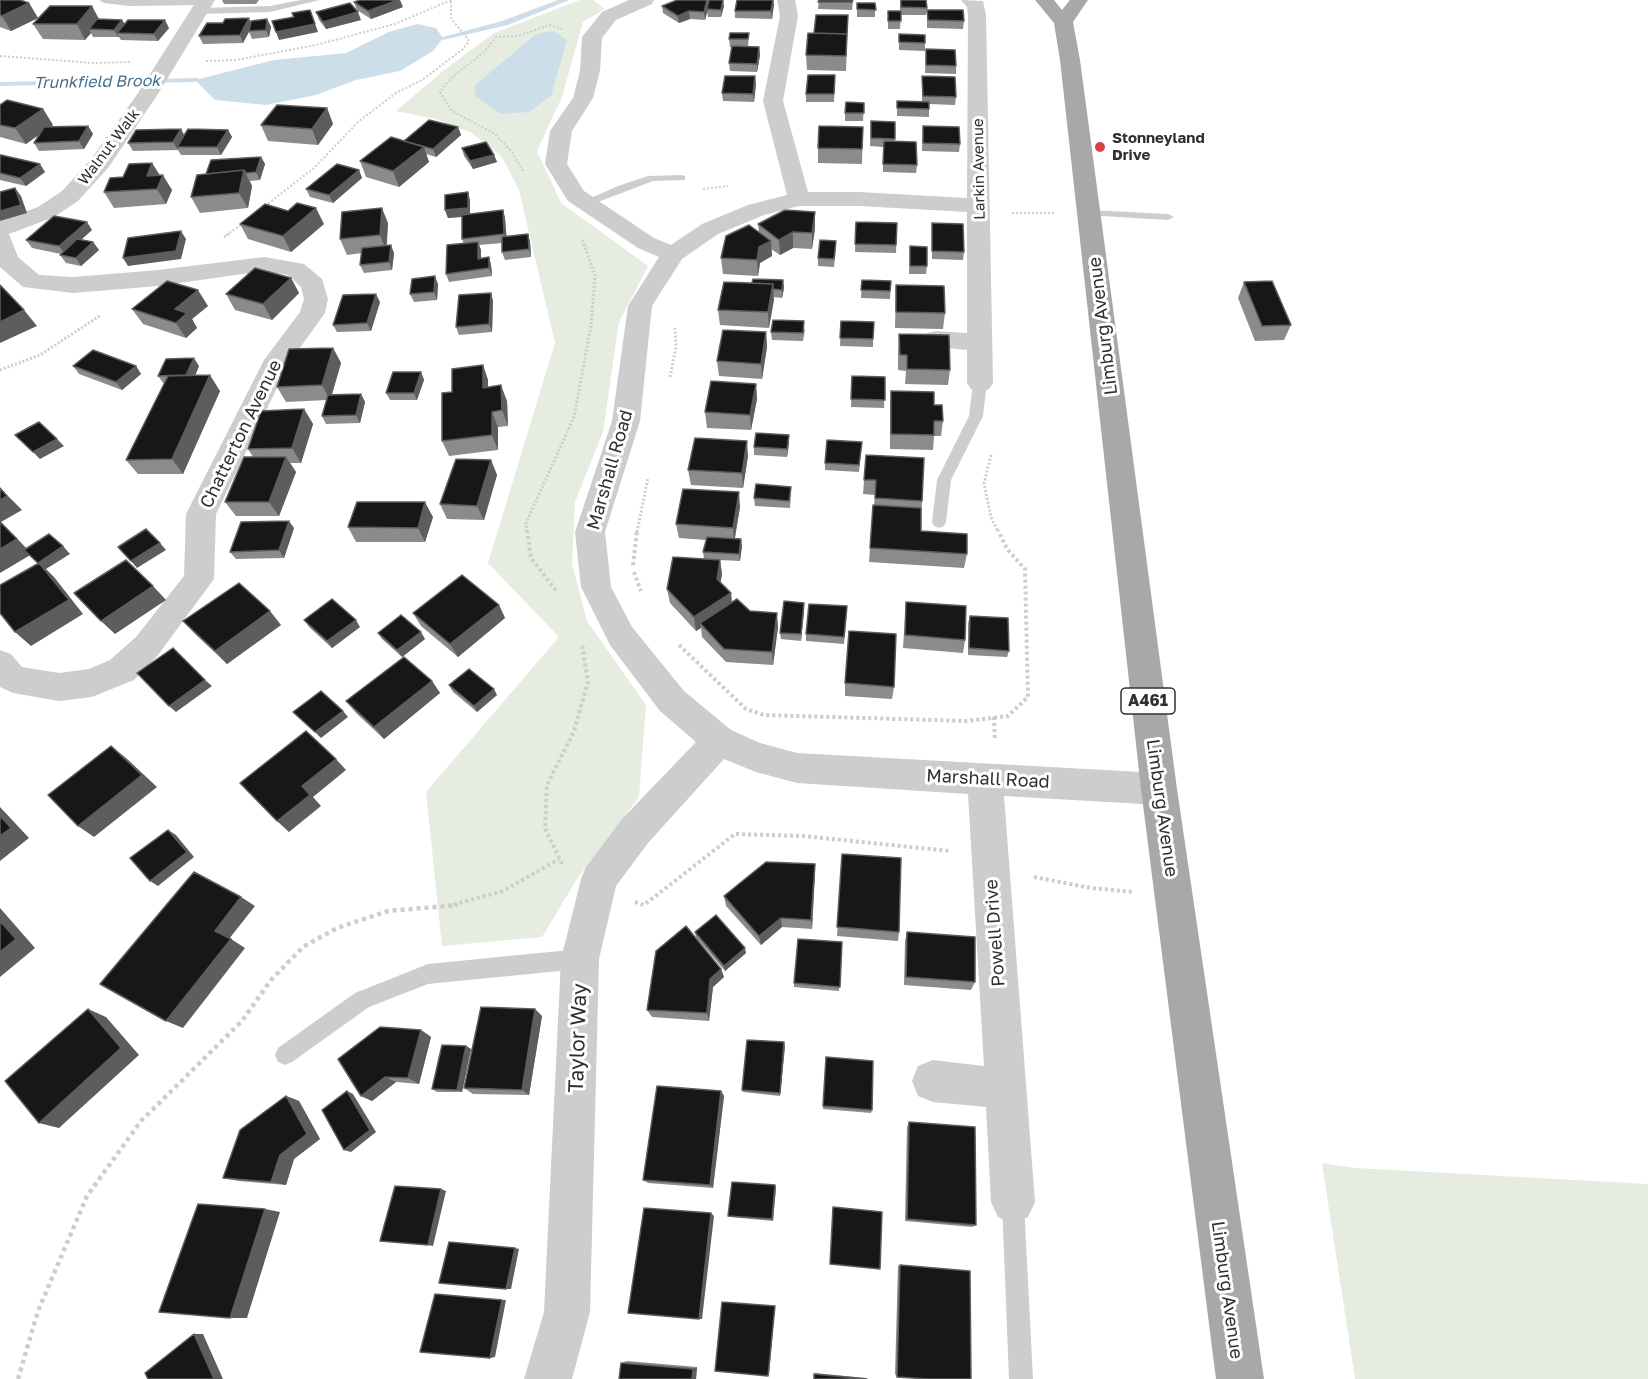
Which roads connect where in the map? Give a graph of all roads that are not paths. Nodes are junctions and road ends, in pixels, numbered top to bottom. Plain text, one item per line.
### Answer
1 (104, 0) edge
2 (315, 0) edge
3 (645, 0) edge
4 (786, 0) edge
5 (970, 0) edge
6 (204, 4) edge
7 (1062, 7) edge
8 (681, 178) dead end
9 (799, 199) junction
10 (586, 203) junction
11 (980, 209) junction
12 (1089, 213) junction
13 (1168, 217) dead end
14 (0, 229) edge
15 (0, 238) edge
16 (673, 254) junction
17 (936, 339) edge
18 (980, 342) junction
19 (980, 383) joint
20 (939, 522) dead end
21 (0, 664) edge
22 (719, 741) junction
23 (985, 778) junction
24 (1159, 789) junction
25 (580, 959) junction
26 (285, 1054) dead end
27 (933, 1081) dead end
28 (1005, 1089) junction
29 (1013, 1202) joint
30 (548, 1379) edge
31 (1021, 1379) edge
32 (1240, 1379) edge

1 - 6 lane
2 - 6 lane
3 - 10 street
4 - 9 street
5 - 11 street, Larkin Avenue
6 - 14 street, Walnut Walk
7 - 12 main road, Limburg Avenue / A461
8 - 10 lane
9 - 11 street, Marshall Road
9 - 16 street, Marshall Road
10 - 16 street
11 - 18 street, Larkin Avenue
12 - 13 lane
12 - 24 main road, Limburg Avenue / A461
15 - 21 street, Chatterton Avenue
16 - 22 street, Marshall Road
17 - 18 street
18 - 19 street, Larkin Avenue
19 - 20 lane
22 - 23 street, Marshall Road
22 - 25 street, Taylor Way
23 - 24 street, Marshall Road
23 - 28 street, Powell Drive
24 - 32 main road, Limburg Avenue / A461
25 - 26 lane
25 - 30 street, Taylor Way
27 - 28 street
28 - 29 street, Powell Drive
29 - 31 lane, Powell Drive

